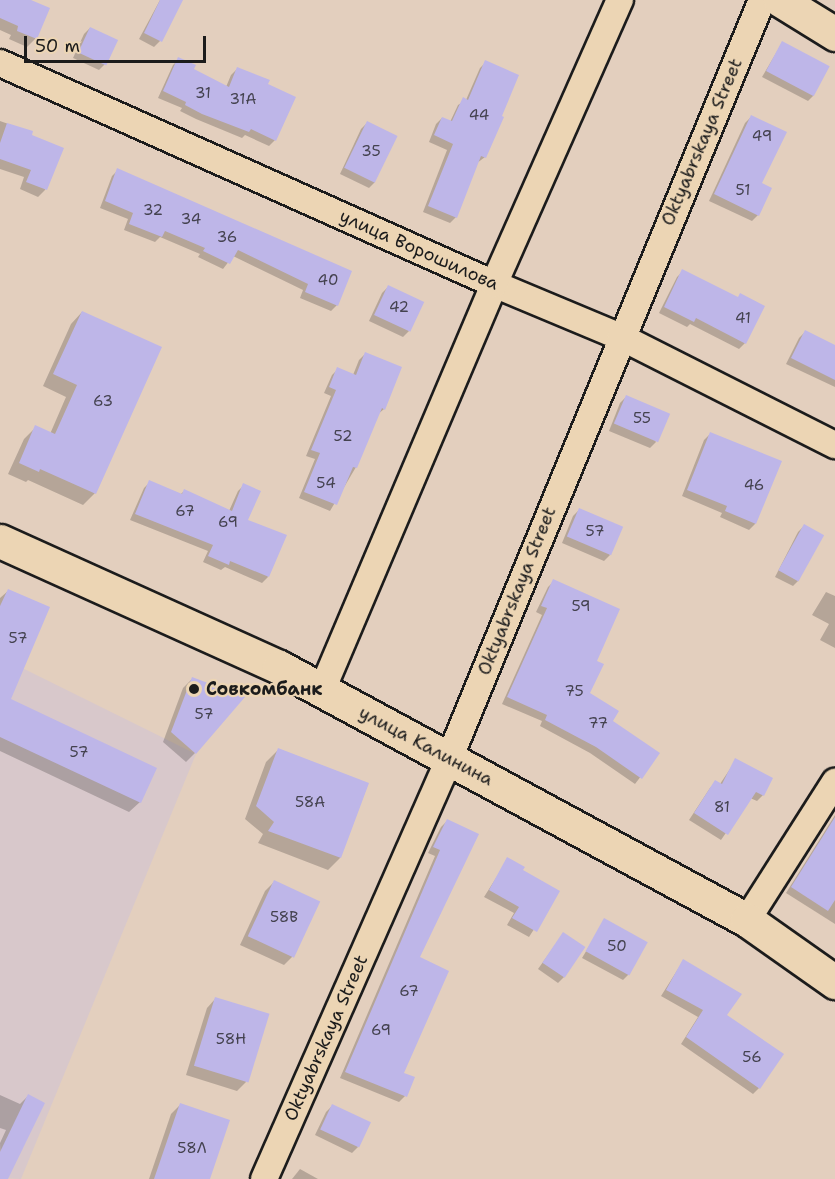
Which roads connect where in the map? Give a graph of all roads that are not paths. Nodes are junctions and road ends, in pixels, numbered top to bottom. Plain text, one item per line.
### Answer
1 (620, 0) edge
2 (762, 0) edge
3 (780, 0) edge
4 (835, 34) edge
5 (0, 63) edge
6 (494, 284) junction
7 (621, 337) junction
8 (835, 445) edge
9 (0, 541) edge
10 (322, 690) junction
11 (449, 759) junction
12 (835, 782) edge
13 (747, 920) junction
14 (835, 982) edge
15 (264, 1179) edge

1 - 6 street
2 - 7 street, Oktyabrskaya Street
3 - 4 street
5 - 6 street, улица Ворошилова
6 - 7 street, улица Ворошилова
6 - 10 street
7 - 8 street, улица Ворошилова
7 - 11 street, Oktyabrskaya Street
9 - 10 street, улица Калинина
10 - 11 street, улица Калинина
11 - 13 street, улица Калинина
11 - 15 street, Oktyabrskaya Street
12 - 13 street
13 - 14 street, улица Калинина

